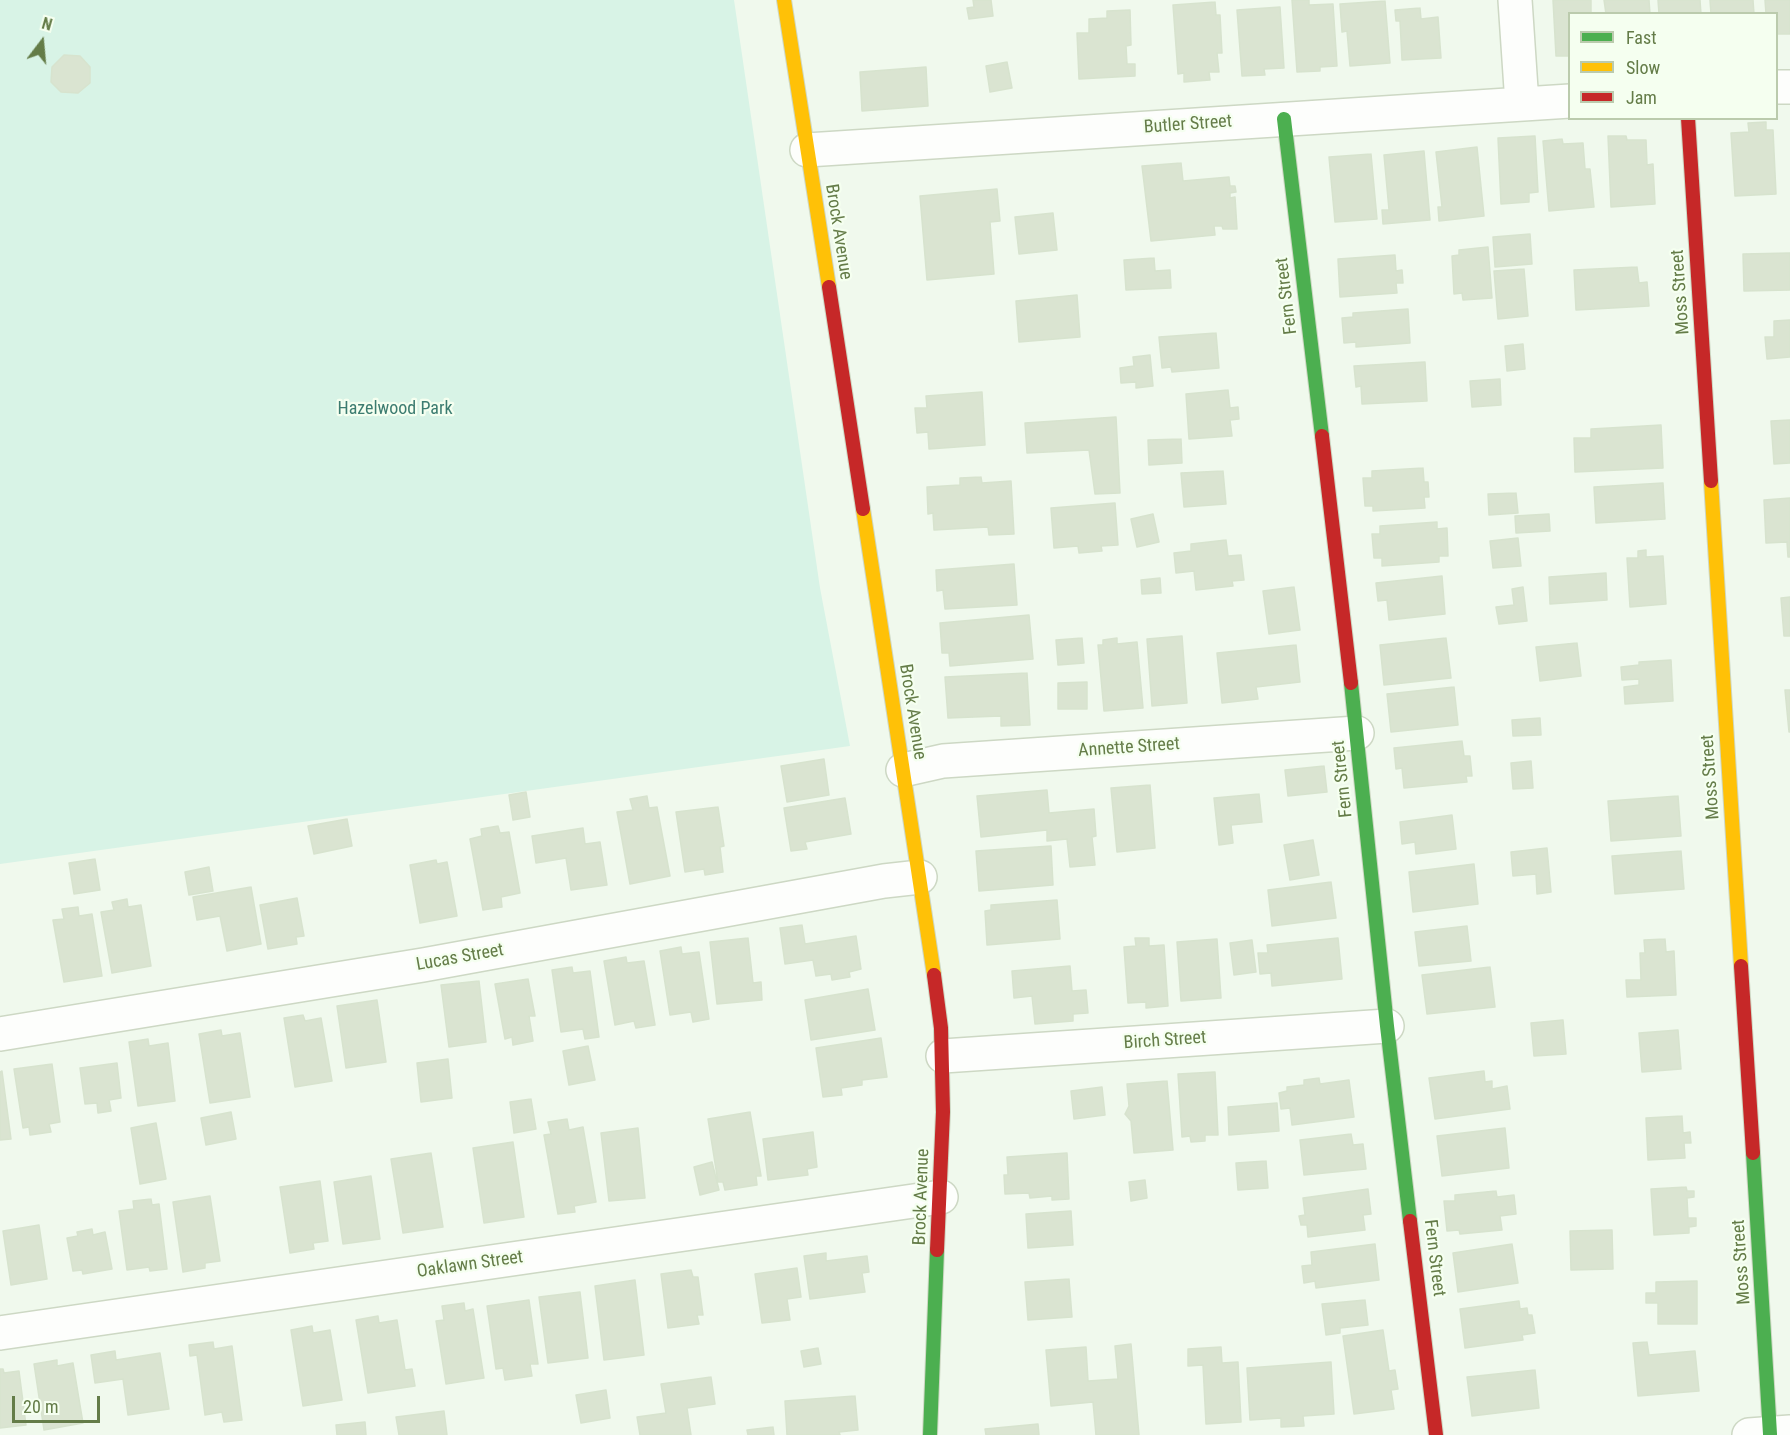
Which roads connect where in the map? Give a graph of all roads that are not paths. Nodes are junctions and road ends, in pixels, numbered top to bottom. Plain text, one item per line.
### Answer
1 (784, 0) edge
2 (1515, 0) edge
3 (1568, 101) edge
4 (1522, 104) junction
5 (1284, 119) junction
6 (1688, 120) edge
7 (807, 150) junction
8 (1357, 733) junction
9 (903, 770) junction
10 (920, 877) junction
11 (1387, 1026) junction
12 (0, 1034) edge
13 (943, 1056) junction
14 (941, 1197) junction
15 (0, 1333) edge
16 (1770, 1434) edge
17 (930, 1435) edge
18 (1436, 1435) edge

1 - 7 street, Brock Avenue
2 - 4 street
3 - 4 street, Butler Street
4 - 5 street, Butler Street
5 - 7 street, Butler Street
5 - 8 street, Fern Street
6 - 16 street, Moss Street
7 - 9 street, Brock Avenue
8 - 9 street, Annette Street
8 - 11 street, Fern Street
9 - 10 street, Brock Avenue
10 - 12 street, Lucas Street
10 - 13 street, Brock Avenue
11 - 13 street, Birch Street
11 - 18 street, Fern Street
13 - 14 street, Brock Avenue
14 - 15 street, Oaklawn Street
14 - 17 street, Brock Avenue

